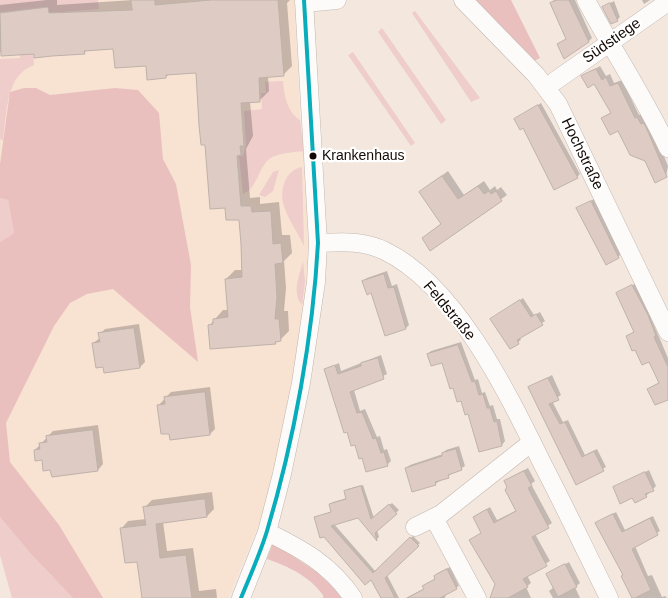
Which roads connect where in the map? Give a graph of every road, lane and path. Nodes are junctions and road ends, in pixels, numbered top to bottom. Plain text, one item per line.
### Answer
1 (337, 0) edge
2 (463, 0) edge
3 (586, 0) edge
4 (304, 1) edge
5 (668, 2) edge
6 (609, 44) junction
7 (555, 81) dead end
8 (668, 148) edge
9 (318, 242) junction
10 (668, 332) edge
11 (532, 442) junction
12 (434, 518) junction
13 (415, 527) dead end
14 (267, 532) junction
15 (241, 598) edge
16 (353, 598) edge
17 (477, 598) edge
18 (609, 598) edge

1 - 4 street
2 - 10 street, Hochstraße
3 - 6 street
4 - 9 street
5 - 6 street, Südstiege
6 - 7 street, Südstiege
6 - 8 street
9 - 11 street, Feldstraße
9 - 14 street
11 - 12 street
11 - 18 street, Feldstraße
12 - 13 street
12 - 17 street
14 - 15 street
14 - 16 street

